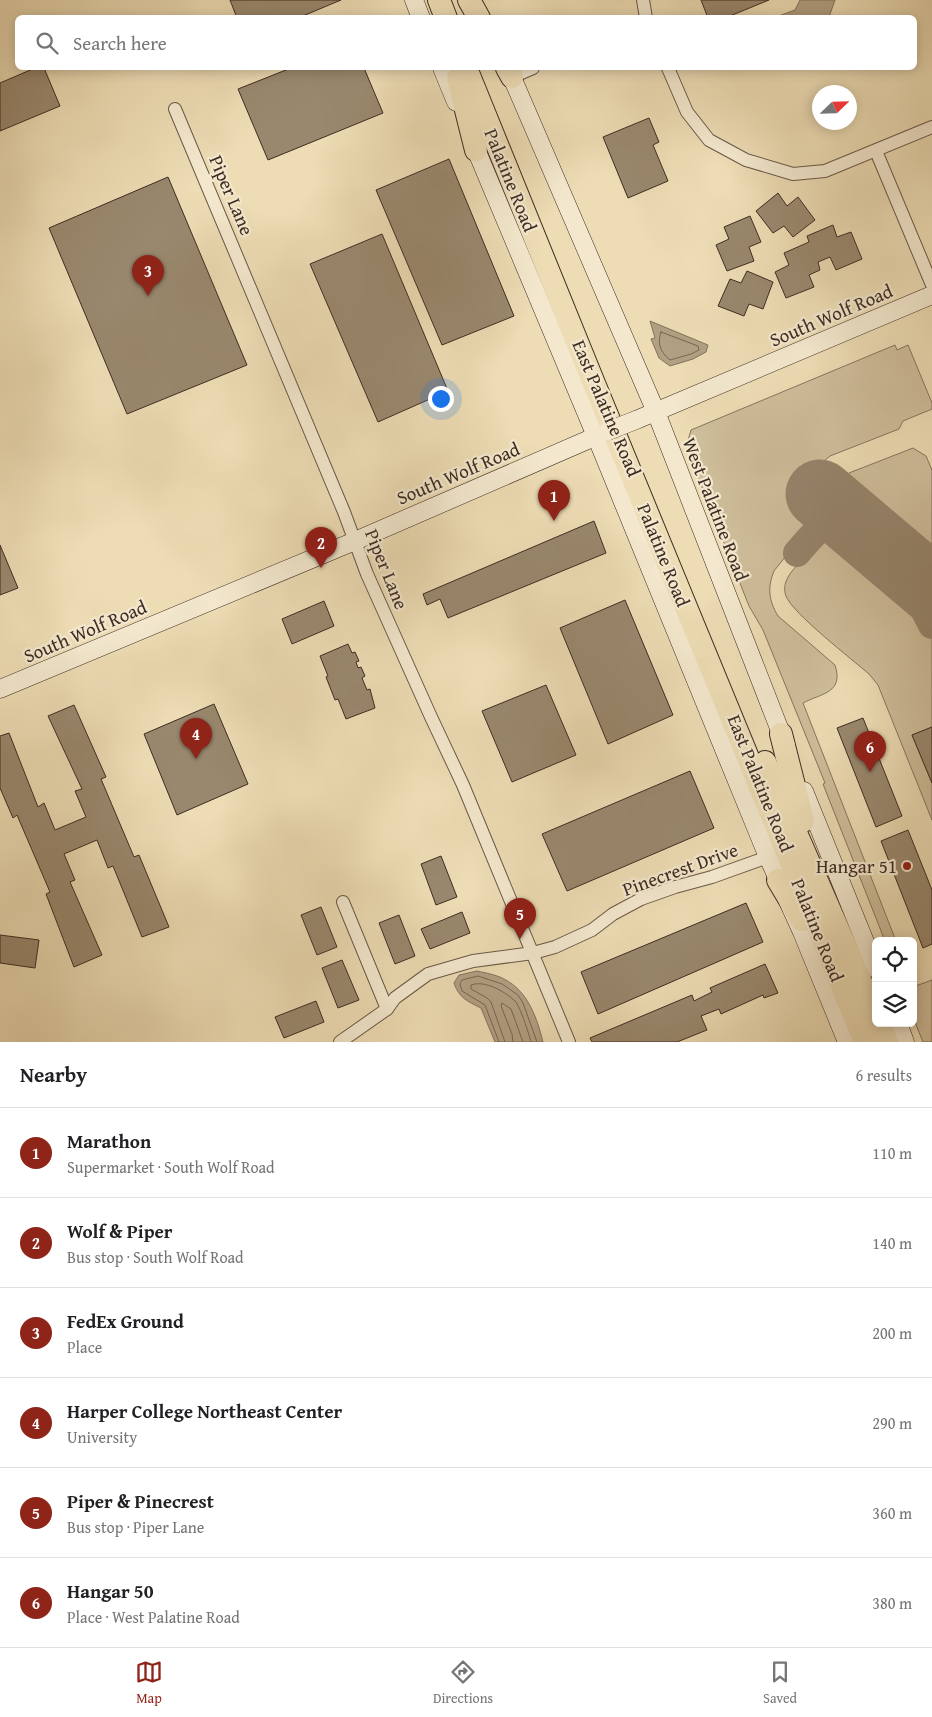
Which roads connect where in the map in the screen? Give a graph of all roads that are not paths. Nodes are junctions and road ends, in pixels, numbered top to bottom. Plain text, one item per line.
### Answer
1 (414, 0) edge
2 (438, 0) edge
3 (454, 0) edge
4 (469, 0) edge
5 (481, 0) edge
6 (643, 0) edge
7 (420, 15) edge
8 (441, 15) edge
9 (445, 15) edge
10 (460, 15) edge
11 (477, 15) edge
12 (487, 15) edge
13 (646, 15) edge
14 (443, 70) edge
15 (456, 70) edge
16 (467, 70) edge
17 (482, 70) edge
18 (669, 70) edge
19 (509, 71) edge
20 (175, 109) dead end
21 (932, 127) edge
22 (476, 150) junction
23 (876, 151) junction
24 (932, 285) edge
25 (932, 295) edge
26 (656, 412) junction
27 (602, 434) junction
28 (355, 541) junction
29 (0, 689) edge
30 (781, 734) junction
31 (768, 857) junction
32 (778, 880) junction
33 (819, 885) junction
34 (343, 902) dead end
35 (533, 953) junction
36 (872, 959) edge
37 (838, 979) junction
38 (872, 1007) edge
39 (387, 1009) junction
40 (887, 1036) edge
41 (340, 1042) edge
42 (569, 1042) edge
43 (847, 1042) edge

1 - 7 street
2 - 8 highway
2 - 9 highway
3 - 10 highway
4 - 11 highway
5 - 12 street
6 - 13 street
14 - 22 street, East Palatine Road
15 - 22 highway
16 - 37 highway, Palatine Road
17 - 33 highway, Palatine Road
18 - 23 street
19 - 26 street, West Palatine Road
20 - 28 street, Piper Lane
21 - 23 street
22 - 27 street, East Palatine Road
23 - 24 street
25 - 26 street, South Wolf Road
26 - 27 street, South Wolf Road, bridge
26 - 30 street, West Palatine Road
27 - 28 street, South Wolf Road
27 - 31 street, East Palatine Road
28 - 29 street, South Wolf Road
28 - 35 street, Piper Lane
30 - 33 highway
30 - 36 street, West Palatine Road
31 - 32 street, East Palatine Road
31 - 35 street, Pinecrest Drive
32 - 37 highway
32 - 43 street, East Palatine Road
33 - 38 highway, Palatine Road
34 - 39 street
35 - 39 street, Pinecrest Drive
35 - 42 street, Piper Lane
37 - 40 highway, Palatine Road
39 - 41 street, Pinecrest Drive

